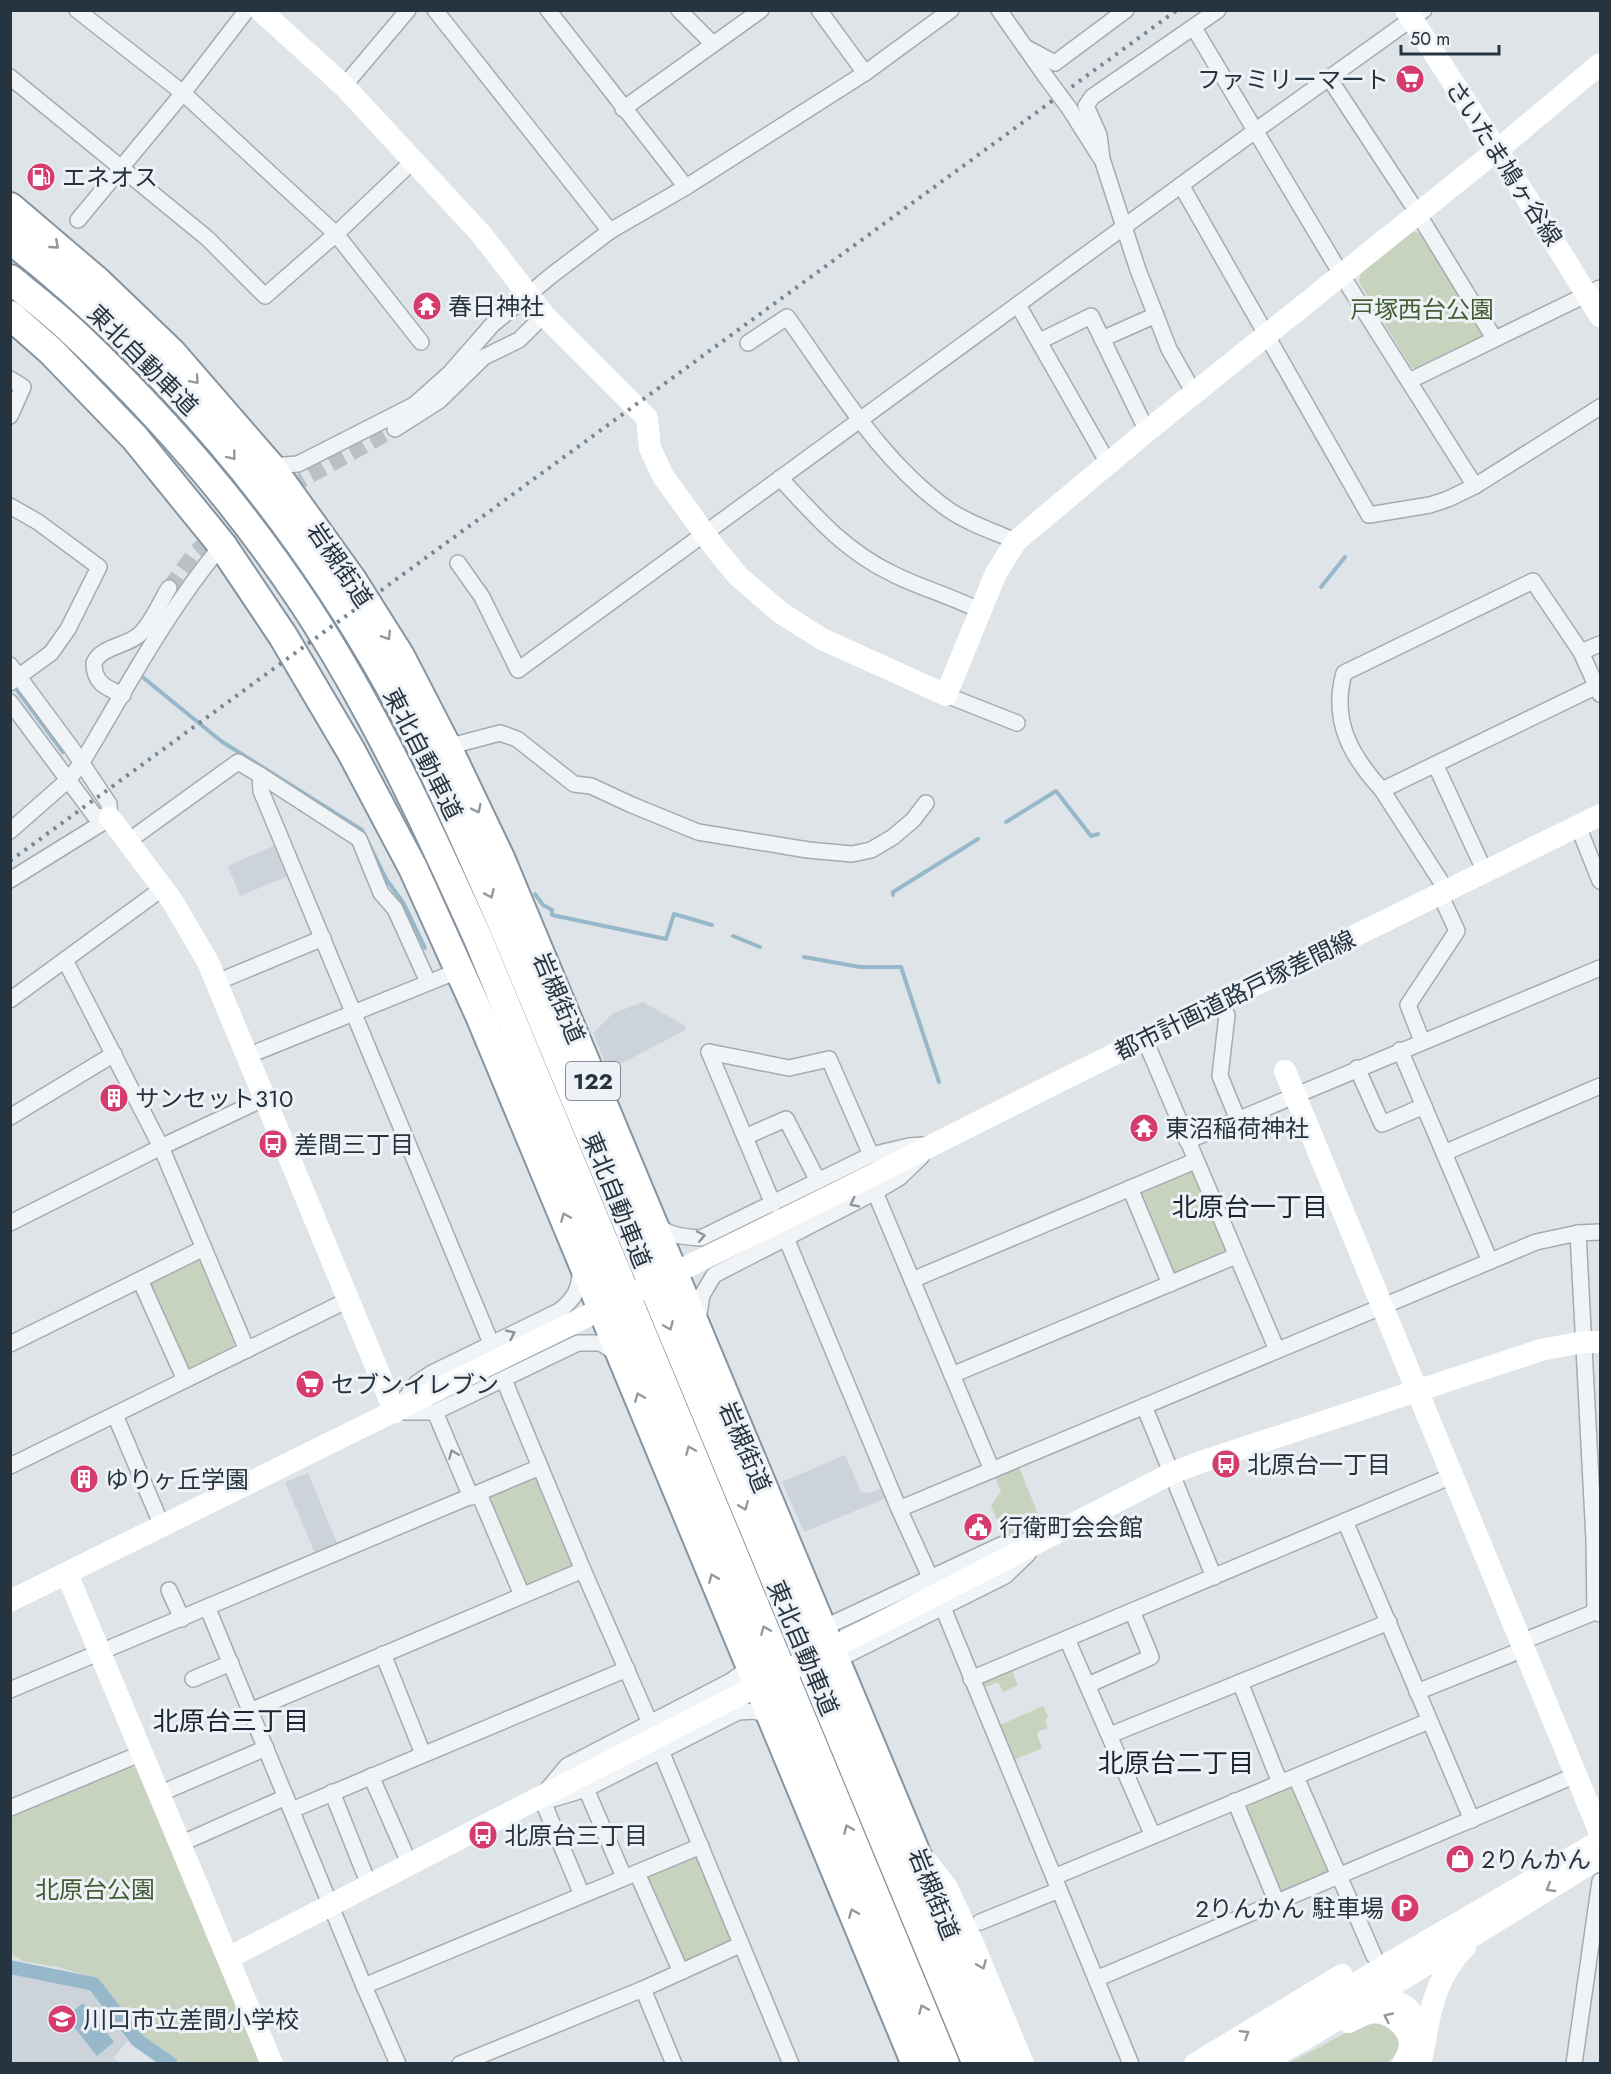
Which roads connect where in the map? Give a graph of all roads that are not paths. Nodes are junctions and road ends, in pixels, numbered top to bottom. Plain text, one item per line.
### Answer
1 (77, 10) edge
2 (247, 10) edge
3 (260, 10) edge
4 (408, 10) edge
5 (435, 10) edge
6 (548, 10) edge
7 (679, 10) edge
8 (761, 10) edge
9 (819, 10) edge
10 (999, 10) edge
11 (1126, 10) edge
12 (1218, 10) edge
13 (949, 11) edge
14 (1414, 14) edge
15 (1194, 28) junction
16 (713, 45) junction
17 (1025, 48) junction
18 (1599, 70) edge
19 (865, 73) junction
20 (10, 77) edge
21 (1329, 78) junction
22 (344, 86) junction
23 (183, 93) junction
24 (623, 109) junction
25 (1255, 131) junction
26 (1497, 150) junction
27 (1102, 159) junction
28 (414, 160) junction
29 (122, 166) junction
30 (1181, 186) junction
31 (686, 187) junction
32 (10, 207) edge
33 (1417, 212) junction
34 (78, 220) dead end
35 (1125, 227) junction
36 (610, 231) junction
37 (336, 234) junction
38 (10, 239) edge
39 (1341, 274) junction
40 (10, 279) edge
41 (1594, 291) edge
42 (527, 295) junction
43 (1018, 305) junction
44 (10, 315) edge
45 (544, 315) junction
46 (1156, 315) junction
47 (1600, 316) edge
48 (1266, 335) junction
49 (1494, 338) junction
50 (1102, 339) junction
51 (1040, 340) junction
52 (421, 342) dead end
53 (748, 343) dead end
54 (10, 379) edge
55 (1409, 381) junction
56 (1194, 393) junction
57 (1600, 407) edge
58 (10, 416) edge
59 (860, 419) junction
60 (395, 429) tunnel mouth
61 (1147, 431) junction
62 (1108, 463) junction
63 (270, 466) junction
64 (780, 478) junction
65 (1475, 486) junction
66 (10, 506) edge
67 (704, 533) junction
68 (1016, 541) junction
69 (222, 545) junction
70 (458, 563) dead end
71 (169, 588) tunnel mouth
72 (980, 611) junction
73 (1600, 644) edge
74 (1581, 652) junction
75 (13, 675) edge
76 (1599, 690) edge
77 (123, 695) junction
78 (946, 695) junction
79 (10, 702) edge
80 (1017, 723) dead end
81 (447, 747) junction
82 (81, 764) junction
83 (1436, 765) junction
84 (260, 775) junction
85 (68, 780) junction
86 (1382, 790) junction
87 (926, 803) dead end
88 (1600, 815) edge
89 (110, 818) junction
90 (1578, 826) junction
91 (10, 831) edge
92 (127, 842) junction
93 (1485, 872) junction
94 (10, 880) edge
95 (1600, 881) edge
96 (163, 888) junction
97 (1444, 893) junction
98 (323, 938) junction
99 (65, 960) junction
100 (1600, 968) edge
101 (460, 970) junction
102 (217, 982) junction
103 (428, 982) junction
104 (10, 1000) edge
105 (1220, 1002) junction
106 (353, 1012) junction
107 (1145, 1040) junction
108 (1422, 1041) junction
109 (1400, 1050) junction
110 (114, 1054) junction
111 (247, 1056) junction
112 (1357, 1068) junction
113 (1285, 1071) dead end
114 (1600, 1086) edge
115 (1295, 1095) junction
116 (265, 1098) junction
117 (1424, 1106) junction
118 (10, 1118) edge
119 (1238, 1120) junction
120 (745, 1137) junction
121 (1187, 1141) junction
122 (161, 1147) junction
123 (1444, 1153) junction
124 (1195, 1161) junction
125 (872, 1175) junction
126 (818, 1181) junction
127 (1130, 1188) junction
128 (773, 1204) junction
129 (649, 1218) junction
130 (11, 1222) edge
131 (1600, 1232) edge
132 (1578, 1233) junction
133 (786, 1238) junction
134 (204, 1248) junction
135 (581, 1256) junction
136 (1236, 1256) junction
137 (1490, 1261) junction
138 (912, 1280) junction
139 (140, 1281) junction
140 (1170, 1284) junction
141 (348, 1300) junction
142 (1382, 1307) junction
143 (700, 1339) junction
144 (1592, 1342) edge
145 (490, 1343) junction
146 (10, 1344) edge
147 (247, 1350) junction
148 (1277, 1350) junction
149 (624, 1358) junction
150 (952, 1375) junction
151 (184, 1380) junction
152 (504, 1380) junction
153 (1417, 1391) junction
154 (436, 1401) junction
155 (1144, 1406) junction
156 (395, 1412) junction
157 (115, 1414) junction
158 (1595, 1449) edge
159 (10, 1466) edge
160 (540, 1467) junction
161 (992, 1470) junction
162 (1172, 1473) junction
163 (1452, 1476) junction
164 (475, 1495) junction
165 (899, 1509) junction
166 (1345, 1521) junction
167 (162, 1526) junction
168 (1046, 1537) junction
169 (1597, 1539) edge
170 (583, 1570) junction
171 (67, 1574) junction
172 (1214, 1577) junction
173 (931, 1579) junction
174 (169, 1590) dead end
175 (522, 1595) junction
176 (10, 1601) edge
177 (943, 1608) junction
178 (208, 1609) junction
179 (1132, 1611) junction
180 (1598, 1613) edge
181 (182, 1619) junction
182 (1389, 1622) junction
183 (821, 1629) junction
184 (1067, 1639) junction
185 (1522, 1645) junction
186 (100, 1654) junction
187 (383, 1654) junction
188 (835, 1661) junction
189 (231, 1663) junction
190 (750, 1667) junction
191 (627, 1669) junction
192 (193, 1679) dead end
193 (971, 1679) junction
194 (1240, 1682) junction
195 (1088, 1684) junction
196 (10, 1690) edge
197 (1417, 1692) junction
198 (250, 1711) junction
199 (772, 1716) junction
200 (1429, 1721) junction
201 (650, 1723) junction
202 (1110, 1735) junction
203 (266, 1748) junction
204 (661, 1750) junction
205 (142, 1753) junction
206 (423, 1754) junction
207 (1576, 1775) junction
208 (371, 1776) junction
209 (1296, 1777) junction
210 (585, 1782) junction
211 (1280, 1783) junction
212 (332, 1792) junction
213 (159, 1794) junction
214 (541, 1797) junction
215 (1235, 1802) junction
216 (289, 1804) junction
217 (10, 1808) edge
218 (1472, 1820) junction
219 (1600, 1833) edge
220 (1153, 1836) junction
221 (1600, 1841) edge
222 (912, 1842) junction
223 (180, 1844) junction
224 (701, 1846) junction
225 (410, 1865) junction
226 (1599, 1869) edge
227 (631, 1875) junction
228 (1339, 1877) junction
229 (1528, 1882) junction
230 (1057, 1883) junction
231 (369, 1885) junction
232 (582, 1895) junction
233 (1277, 1903) junction
234 (330, 1906) junction
235 (980, 1922) dead end
236 (1479, 1933) junction
237 (866, 1944) junction
238 (740, 1945) junction
239 (1374, 1956) junction
240 (228, 1958) junction
241 (681, 1972) junction
242 (1096, 1979) junction
243 (363, 1986) junction
244 (643, 1989) junction
245 (1377, 1995) junction
246 (1008, 2026) junction
247 (1304, 2028) junction
248 (1422, 2057) edge
249 (1242, 2062) edge
250 (272, 2064) edge
251 (398, 2064) edge
252 (460, 2064) edge
253 (674, 2064) edge
254 (790, 2064) edge
255 (907, 2064) edge
256 (916, 2064) edge
257 (945, 2064) edge
258 (977, 2064) edge
259 (1004, 2064) edge
260 (1023, 2064) edge
261 (1030, 2064) edge
262 (1131, 2064) edge
263 (1195, 2064) edge
264 (1403, 2064) edge
265 (1574, 2064) edge

1 - 23 street
2 - 23 street
3 - 22 street
4 - 22 street
5 - 36 street
6 - 24 street
7 - 16 street
8 - 16 street
9 - 19 street
10 - 17 street
11 - 17 street
12 - 15 street
13 - 19 street
14 - 21 street
14 - 26 street, さいたま鳩ヶ谷線
15 - 25 street
15 - 27 street
16 - 24 street
17 - 27 street, bridge
18 - 26 street
19 - 31 street
20 - 29 street
21 - 25 street
21 - 33 street
22 - 28 street
23 - 29 street
23 - 37 street
24 - 31 street
25 - 30 street
25 - 39 street
26 - 33 street
26 - 41 street, さいたま鳩ヶ谷線
27 - 35 street
28 - 37 street
28 - 42 street
29 - 34 street
29 - 37 street
30 - 35 street
30 - 48 street
31 - 36 street
32 -> 63 highway, 岩槻街道 / 122
33 - 39 street
33 - 49 street
35 - 43 street
35 - 46 street
36 - 42 street
37 - 52 street
38 -> 258 highway, 東北自動車道
39 - 48 street
39 - 55 street
257 -> 40 highway, 東北自動車道
41 - 47 street, さいたま鳩ヶ谷線
41 - 49 street
42 - 45 street
42 - 63 street
43 - 51 street
43 - 59 street
44 - 69 highway
45 - 60 street
45 - 67 street
46 - 50 street
46 - 56 street
48 - 56 street
48 - 65 street
49 - 55 street
50 - 51 street
50 - 61 street
51 - 62 street
53 - 59 street
54 - 58 street
55 - 65 street
56 - 61 street
57 - 65 street
59 - 64 street
59 - 68 street
61 - 62 street
62 - 68 street
63 -> 81 highway, 岩槻街道 / 122
64 - 67 street
64 - 72 street
66 - 75 street
67 - 70 street
67 - 78 street
68 - 72 street
69 - 77 street
69 - 101 highway
71 - 77 street
72 - 78 street
73 - 74 street
74 - 76 street
74 - 86 street
75 - 82 street
76 - 83 street
77 - 82 street
78 - 80 street
79 - 85 street
81 - 87 street
81 -> 129 highway, 岩槻街道 / 122
82 - 85 street
82 - 89 street
83 - 86 street
83 - 93 street
84 - 92 street
84 - 98 street
84 - 103 street
85 - 89 street
85 - 91 street
86 - 97 street
88 - 90 street, 都市計画道路戸塚差間線
89 - 92 street
89 - 94 street
90 - 93 street, 都市計画道路戸塚差間線
90 - 95 street
92 - 96 street
93 - 97 street, 都市計画道路戸塚差間線
96 - 99 street
96 - 102 street
97 - 105 street, 都市計画道路戸塚差間線
97 - 108 street
98 - 102 street
98 - 106 street
99 - 104 street
99 - 110 street
100 - 108 street
101 - 103 street
135 -> 101 highway
102 - 111 street
103 - 106 street
105 - 107 street, 都市計画道路戸塚差間線
105 - 119 street
106 - 111 street
106 - 145 street
107 - 121 street
107 - 125 street, 都市計画道路戸塚差間線
108 - 109 street
109 - 112 street
109 - 117 street
110 - 118 street
110 - 122 street
111 - 116 street
112 - 115 street
112 - 117 street
113 - 115 street
114 - 123 street
115 - 119 street
115 - 142 street
116 - 122 street
116 - 141 street
117 - 123 street
119 - 121 street
120 - 125 street
120 - 126 street
120 - 128 street
121 - 124 street
122 - 130 street
122 - 134 street
123 - 137 street
124 - 127 street
124 - 136 street
125 - 126 street
125 -> 133 street
125 - 138 street
125 - 154 street, 都市計画道路戸塚差間線, bridge
126 - 128 street
127 - 138 street
127 - 140 street
129 -> 128 street
129 - 143 highway, 岩槻街道 / 122
131 - 132 street
132 - 137 street
132 - 144 street
133 - 143 street
133 - 165 street
134 - 139 street
134 - 147 street
145 -> 135 street
135 - 149 highway
136 - 140 street
136 - 148 street
137 - 142 street
138 - 150 street
139 - 146 street
139 - 151 street
140 - 150 street
141 - 147 street
141 - 156 street
142 - 148 street
142 - 153 street
143 - 183 highway, 岩槻街道 / 122
144 - 153 street
144 - 158 street
145 - 156 street
147 - 151 street
148 - 155 street
149 - 152 street
190 -> 149 highway
150 - 161 street
151 - 157 street
152 - 154 street
152 - 160 street
153 - 162 street
153 - 163 street
154 - 156 street
164 -> 154 street
155 - 161 street
155 - 162 street
156 - 167 street
157 - 159 street
157 - 167 street
158 - 169 street
160 - 164 street
160 - 170 street
161 - 165 street
162 - 168 street
162 - 172 street
163 - 166 street
163 - 185 street
164 - 175 street
164 - 178 street
165 - 173 street
166 - 172 street
166 - 182 street
167 - 171 street
168 - 173 street
168 - 177 street
168 - 210 street, bridge
169 - 180 street
170 - 175 street
170 - 191 street
171 - 176 street
171 - 186 street
172 - 179 street
173 - 183 street
174 - 181 street
175 - 187 street
177 - 188 street
177 - 193 street
178 - 181 street
178 - 189 street
179 - 184 street
179 - 195 street
180 - 185 street
181 - 186 street
182 - 194 street
182 - 197 street
183 - 188 highway, 岩槻街道 / 122
184 - 193 street
184 - 195 street
185 - 197 street
185 - 207 street
186 - 196 street
186 - 205 street
187 - 198 street
187 - 206 street
188 - 222 highway, 岩槻街道 / 122
189 - 192 street
189 - 198 street
190 - 199 highway
190 - 201 street
191 - 201 street
191 - 206 street
193 - 230 street
194 - 202 street
194 - 211 street
195 - 202 street
197 - 200 street
198 - 203 street
199 - 204 street
237 -> 199 highway
200 - 209 street
200 - 218 street
201 - 214 street
202 - 220 street
203 - 213 street
203 - 216 street
204 - 210 street
204 - 224 street
205 - 213 street
205 - 217 street
206 - 208 street
207 - 218 street
207 - 219 street
208 - 212 street
208 - 225 street
209 - 211 street
209 - 228 street
210 - 214 street
210 - 227 street
211 - 215 street
212 - 216 street
212 - 231 street
213 - 223 street
214 - 225 street
214 - 232 street
215 - 220 street
215 - 233 street
216 - 223 street
216 - 234 street
218 - 228 street
220 - 230 street
221 - 229 street
222 -> 246 street
222 - 259 highway, 岩槻街道 / 122
223 - 240 street
224 - 227 street
224 - 238 street
225 - 231 street
226 -> 236 street
226 - 265 street
227 - 232 street
227 - 241 street
228 - 233 street
228 - 239 street
229 - 239 street
229 - 247 street
230 - 235 street
230 - 242 street
231 - 234 street
232 - 243 street
233 - 242 street
234 - 240 street
234 - 243 street
236 - 245 street
236 - 248 street
237 - 255 street
237 - 256 highway
238 - 241 street
238 - 254 street
263 -> 239 street
240 - 250 street
241 - 244 street
242 - 262 street
243 - 251 street
244 - 252 street
244 - 253 street
245 - 247 street
245 - 248 street
246 - 260 street
246 - 261 street
247 - 249 street
264 -> 247 street

